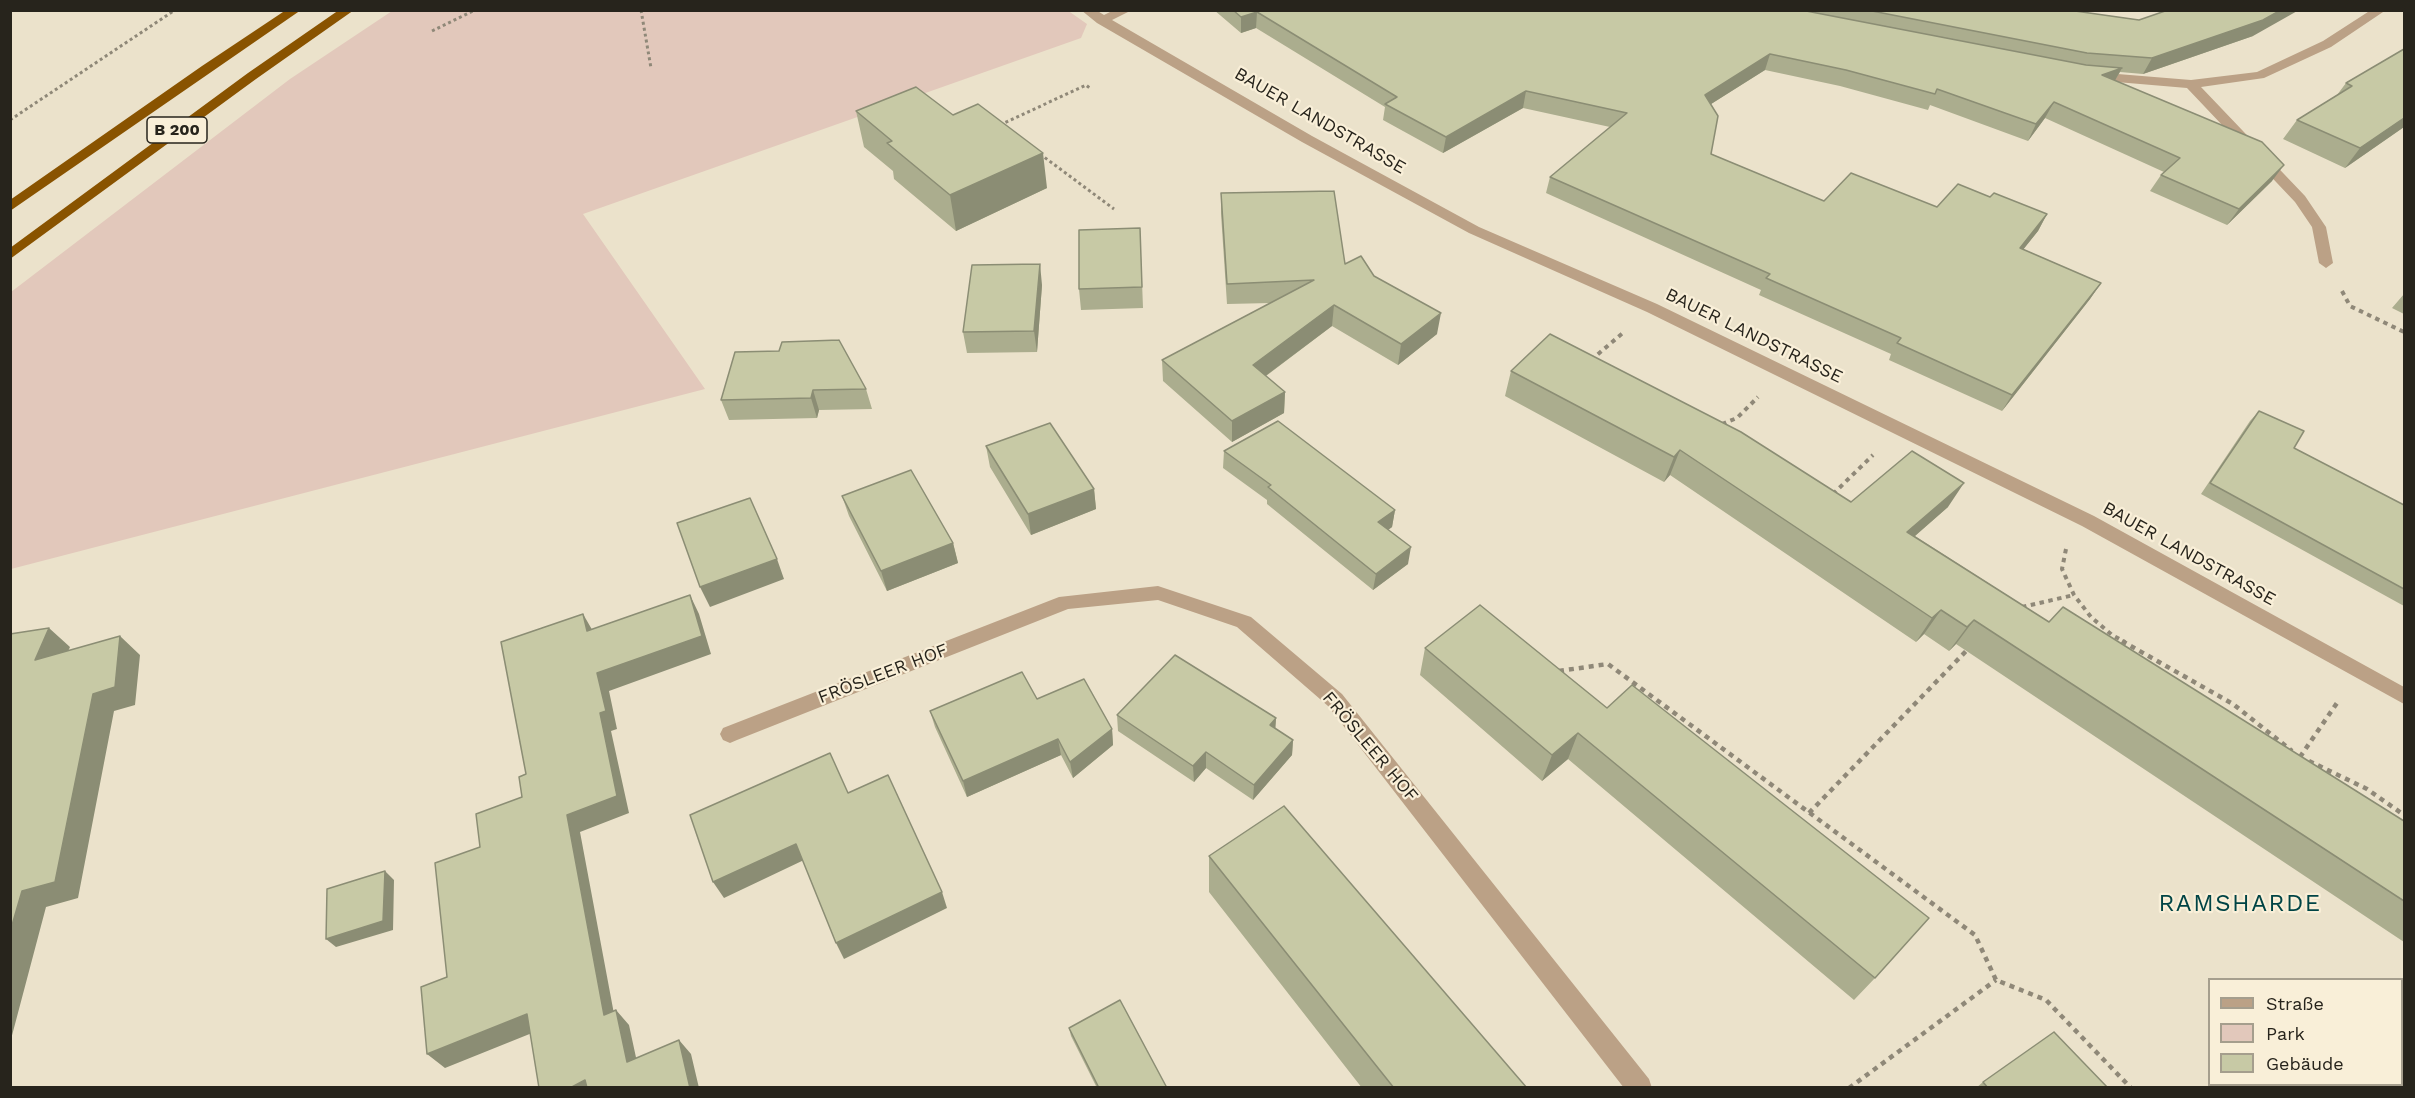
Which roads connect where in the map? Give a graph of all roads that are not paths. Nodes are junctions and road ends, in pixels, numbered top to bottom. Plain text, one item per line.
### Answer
1 (295, 10) edge
2 (348, 10) edge
3 (1087, 10) edge
4 (1126, 10) edge
5 (2380, 10) edge
6 (1101, 20) junction
7 (2078, 75) edge
8 (2191, 84) junction
9 (10, 207) edge
10 (10, 255) edge
11 (2326, 263) road end
12 (2404, 696) edge
13 (730, 734) dead end
14 (1640, 1088) edge

1 - 9 highway, B 200
2 - 10 highway, B 200
3 - 6 street, BAUER LANDSTRASSE
4 - 6 street
5 - 8 street
6 - 12 street, BAUER LANDSTRASSE
7 - 8 street
8 - 11 street
13 - 14 street, FRÖSLEER HOF

